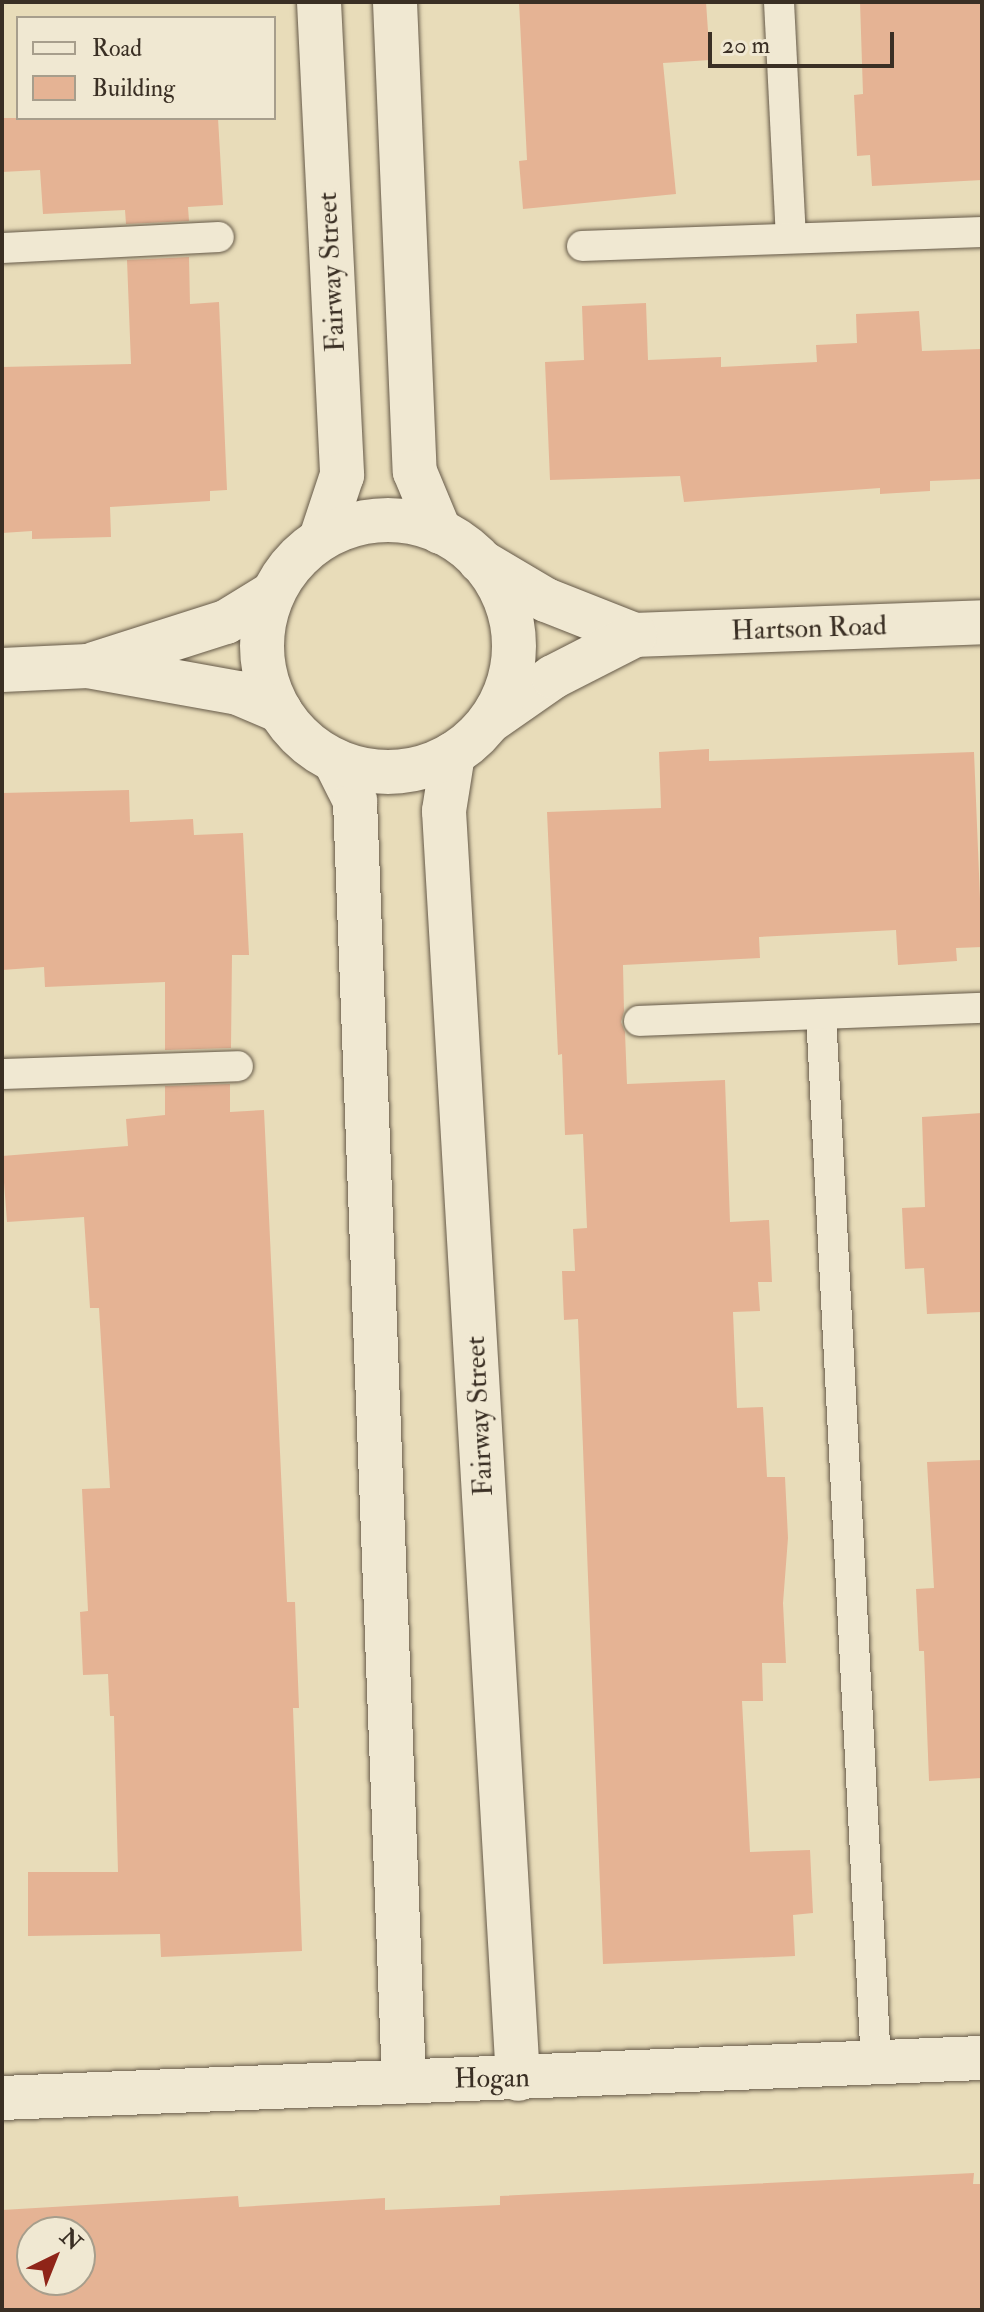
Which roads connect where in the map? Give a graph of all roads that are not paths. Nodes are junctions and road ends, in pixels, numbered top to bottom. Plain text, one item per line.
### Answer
1 (319, 2) edge
2 (395, 2) edge
3 (779, 2) edge
4 (982, 232) edge
5 (219, 237) dead end
6 (791, 237) junction
7 (582, 246) dead end
8 (2, 248) edge
9 (440, 532) junction
10 (321, 538) junction
11 (480, 561) junction
12 (273, 593) junction
13 (982, 622) edge
14 (635, 635) junction
15 (88, 666) junction
16 (2, 670) edge
17 (280, 711) junction
18 (490, 721) junction
19 (453, 754) junction
20 (335, 761) junction
21 (982, 1008) edge
22 (821, 1014) junction
23 (639, 1021) dead end
24 (238, 1066) dead end
25 (2, 1074) edge
26 (982, 2058) edge
27 (876, 2062) junction
28 (518, 2079) junction
29 (404, 2080) junction
30 (2, 2098) edge

1 - 10 street, Fairway Street
2 - 9 street
3 - 6 lane
4 - 6 lane
5 - 8 lane
6 - 7 lane
9 - 10 street
9 - 11 street
10 - 12 street
11 - 14 street, Hartson Road
11 - 18 street
12 - 15 street
12 - 17 street
13 - 14 street, Hartson Road
14 - 18 street, Hartson Road
15 - 16 street
15 - 17 street
17 - 20 street
18 - 19 street
19 - 20 street
19 - 28 street, Fairway Street
20 - 29 street
21 - 22 lane
22 - 23 lane
22 - 27 lane
24 - 25 lane
26 - 27 street, Hogan
27 - 28 street, Hogan
28 - 29 street, Hogan
29 - 30 street, Hogan

